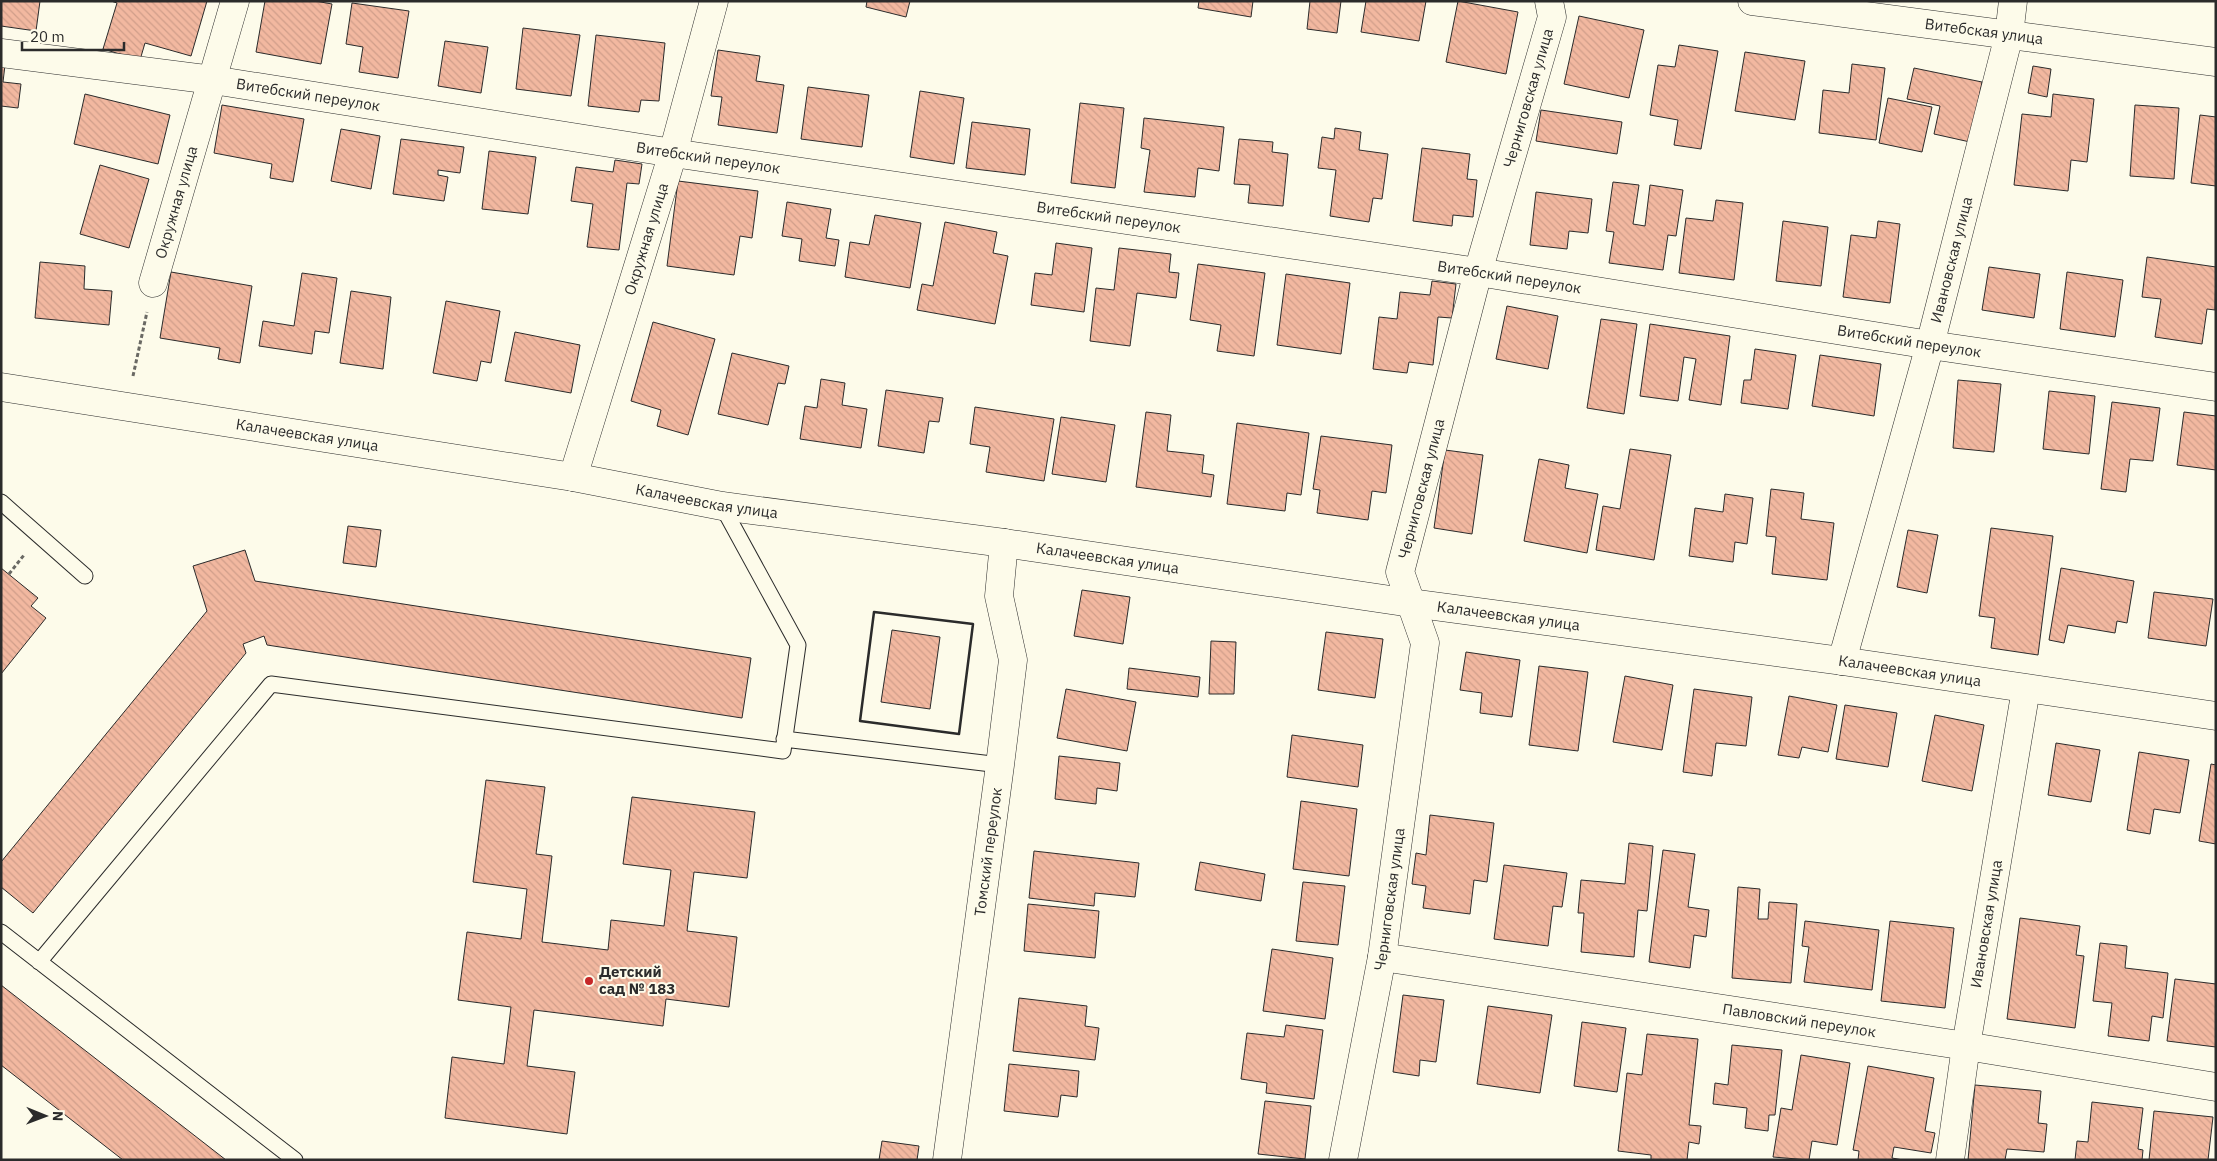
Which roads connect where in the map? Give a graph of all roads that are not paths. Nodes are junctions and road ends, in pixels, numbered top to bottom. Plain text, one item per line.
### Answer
1 (235, 1) edge
2 (714, 1) edge
3 (1549, 1) edge
4 (1752, 1) edge
5 (2013, 1) edge
6 (2009, 34) junction
7 (1, 53) edge
8 (2216, 62) edge
9 (213, 80) junction
10 (673, 152) junction
11 (1478, 272) junction
12 (153, 283) road end
13 (1930, 345) junction
14 (2216, 387) edge
15 (1, 388) edge
16 (573, 477) junction
17 (1, 502) edge
18 (722, 506) junction
19 (1004, 543) junction
20 (85, 576) dead end
21 (1411, 603) junction
22 (1842, 662) junction
23 (2026, 689) junction
24 (2216, 716) edge
25 (784, 739) junction
26 (1000, 765) junction
27 (1, 932) edge
28 (1382, 957) junction
29 (39, 962) junction
30 (1966, 1046) junction
31 (2216, 1087) edge
32 (295, 1160) edge
33 (946, 1160) edge
34 (1343, 1160) edge
35 (1950, 1160) edge

1 - 9 street, Окружная улица
2 - 10 street, Окружная улица
3 - 11 street, Черниговская улица
4 - 6 street, Витебская улица
5 - 6 street, Ивановская улица
6 - 8 street, Витебская улица
6 - 13 street, Ивановская улица
7 - 9 street, Витебский переулок
9 - 10 street, Витебский переулок
9 - 12 street, Окружная улица
10 - 11 street, Витебский переулок
10 - 16 street, Окружная улица
11 - 13 street, Витебский переулок
11 - 21 street, Черниговская улица
13 - 14 street, Витебский переулок
13 - 22 street, Ивановская улица
15 - 16 street, Калачеевская улица
16 - 18 street, Калачеевская улица
17 - 20 lane
18 - 19 street, Калачеевская улица
18 - 25 lane
19 - 21 street, Калачеевская улица
19 - 26 street, Томский переулок
21 - 22 street, Калачеевская улица
21 - 28 street, Черниговская улица
22 - 23 street, Калачеевская улица
23 - 24 street, Калачеевская улица
23 - 30 street, Ивановская улица
25 - 26 lane
25 - 29 lane
26 - 33 street, Томский переулок
27 - 29 lane
28 - 30 street, Павловский переулок
28 - 34 street, Черниговская улица
29 - 32 lane
30 - 31 street, Павловский переулок
30 - 35 street, Ивановская улица

